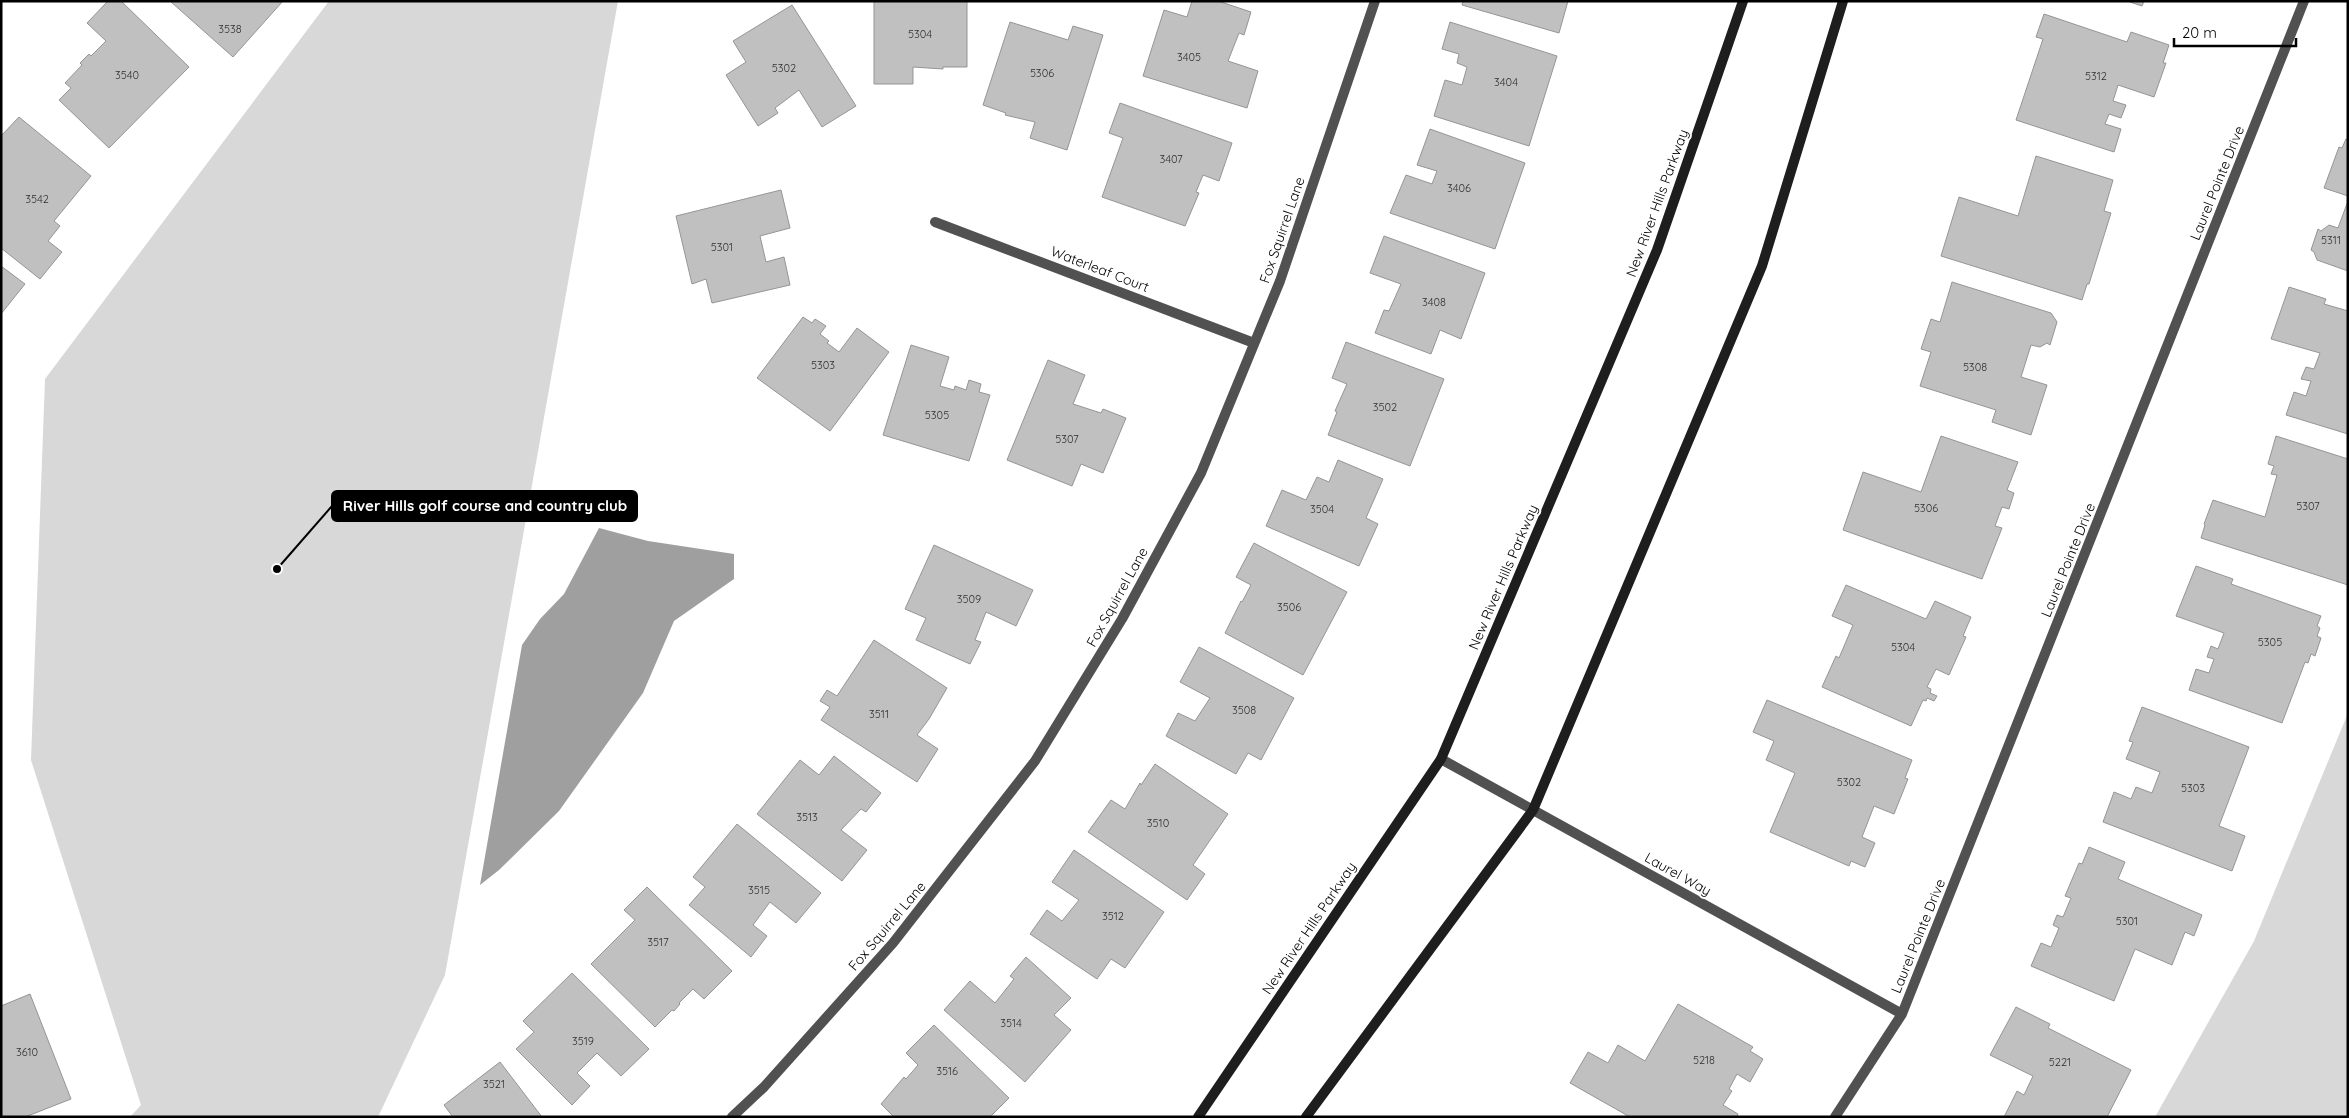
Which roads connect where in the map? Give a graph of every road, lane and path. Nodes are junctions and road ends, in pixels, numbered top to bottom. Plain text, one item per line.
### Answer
1 (1375, 1) edge
2 (1743, 1) edge
3 (1843, 1) edge
4 (2304, 1) edge
5 (935, 222) dead end
6 (1254, 343) junction
7 (1440, 759) junction
8 (1533, 810) junction
9 (1902, 1014) junction
10 (732, 1117) edge
11 (1198, 1117) edge
12 (1306, 1117) edge
13 (1835, 1117) edge

1 - 6 street, Fox Squirrel Lane
2 - 7 street, New River Hills Parkway
3 - 8 street
4 - 9 street, Laurel Pointe Drive
5 - 6 street, Waterleaf Court
6 - 10 street, Fox Squirrel Lane
7 - 8 street, Laurel Way
7 - 11 street, New River Hills Parkway
8 - 9 street, Laurel Way
8 - 12 street
9 - 13 street, Laurel Pointe Drive

